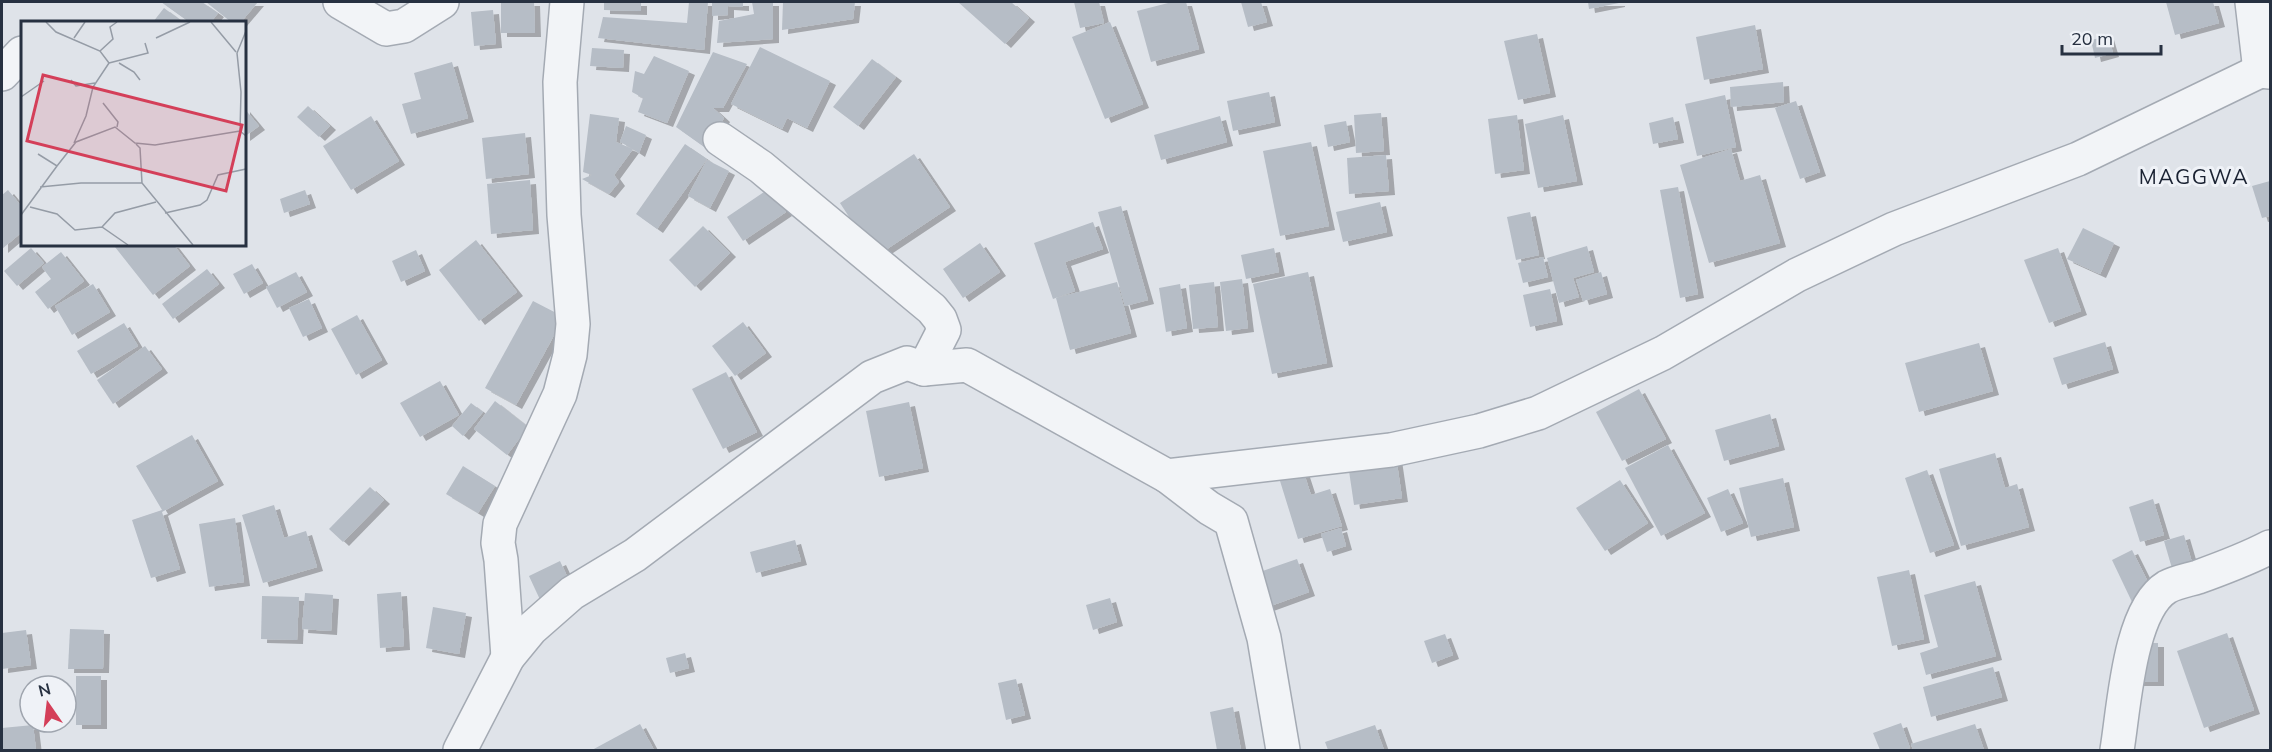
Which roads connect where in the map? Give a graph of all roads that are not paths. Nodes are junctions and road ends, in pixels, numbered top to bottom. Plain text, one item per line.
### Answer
1 (340, 2) edge
2 (442, 2) edge
3 (567, 2) edge
4 (2252, 2) edge
5 (21, 54) edge
6 (2265, 71) edge
7 (2, 74) edge
8 (720, 139) dead end
9 (924, 369) junction
10 (1167, 476) junction
11 (2271, 547) edge
12 (508, 657) junction
13 (460, 750) edge
14 (1283, 750) edge
15 (2117, 750) edge

1 - 2 street
3 - 12 street
4 - 6 street
5 - 7 street
6 - 10 street
8 - 9 street
9 - 10 street
9 - 12 street
10 - 14 street
11 - 15 street
12 - 13 street

